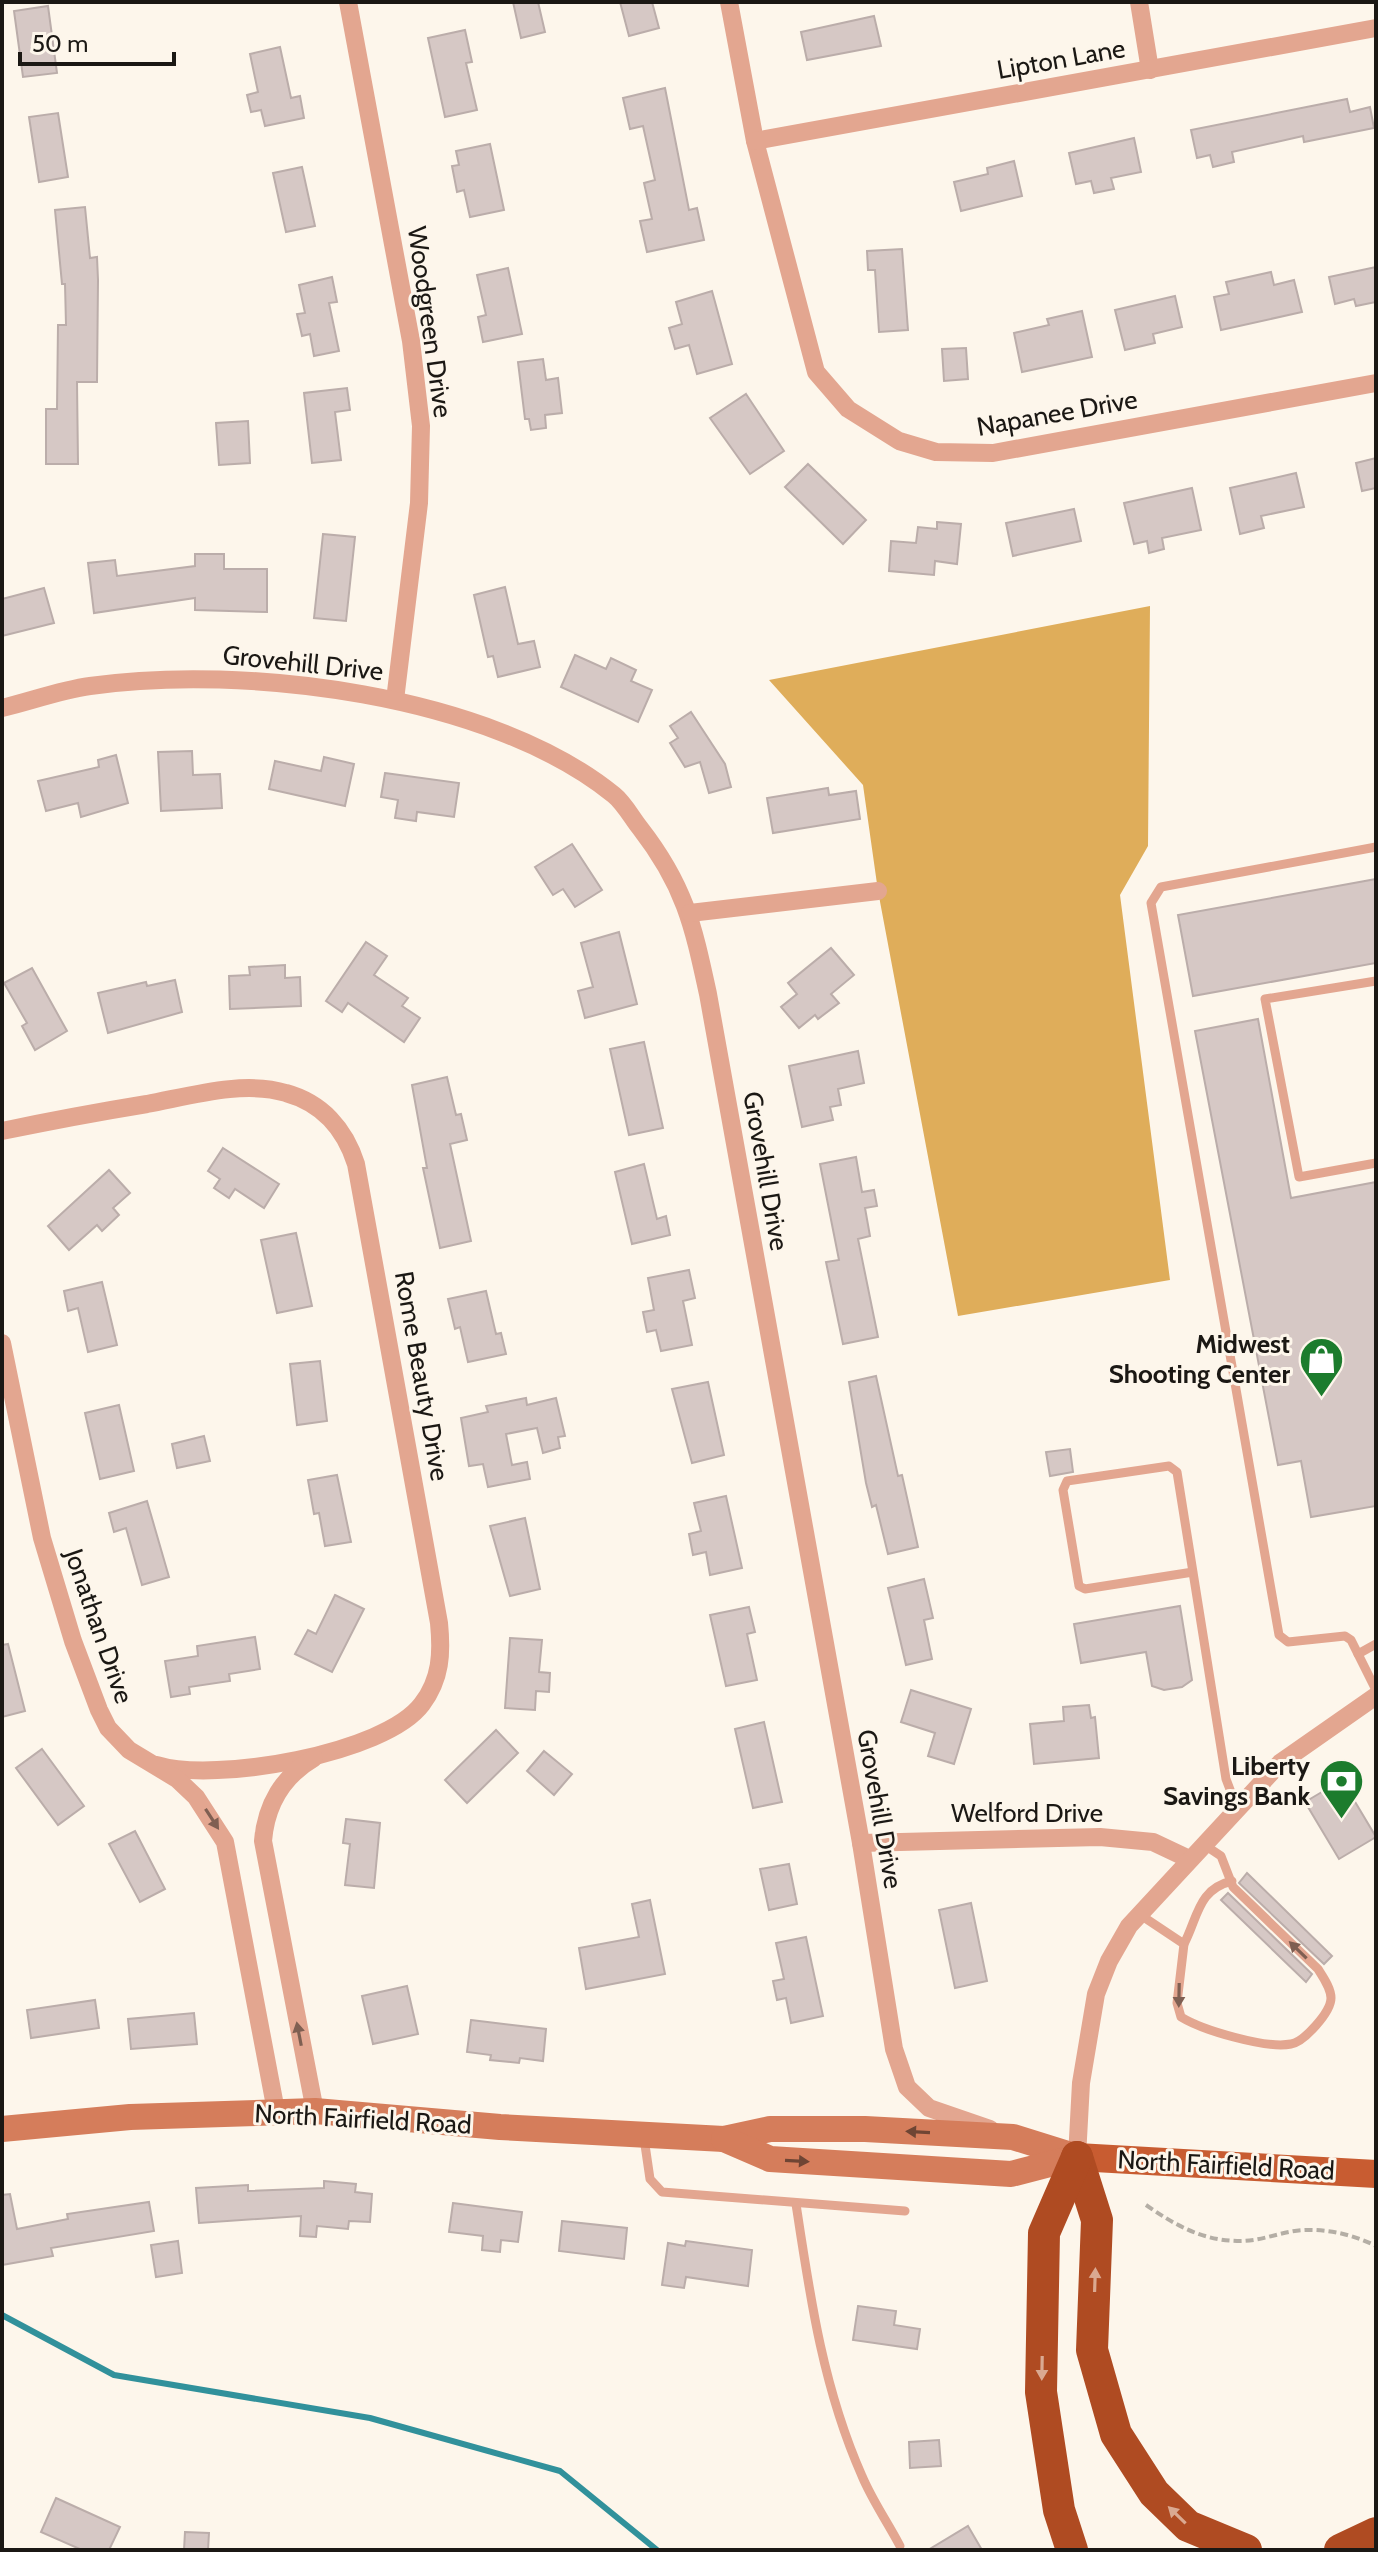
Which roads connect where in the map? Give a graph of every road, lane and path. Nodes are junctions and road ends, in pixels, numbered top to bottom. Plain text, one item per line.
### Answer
1 (348, 2) edge
2 (729, 2) edge
3 (1139, 2) edge
4 (1376, 28) edge
5 (1150, 70) junction
6 (755, 141) junction
7 (1376, 383) edge
8 (395, 700) junction
9 (2, 708) edge
10 (1376, 847) edge
11 (878, 891) dead end
12 (690, 913) junction
13 (1376, 981) edge
14 (2, 1131) edge
15 (1376, 1163) edge
16 (2, 1343) edge
17 (1193, 1572) junction
18 (1376, 1644) edge
19 (1358, 1654) junction
20 (1376, 1690) edge
21 (1376, 1696) edge
22 (324, 1753) junction
23 (157, 1765) junction
24 (1237, 1808) junction
25 (861, 1843) junction
26 (1203, 1844) junction
27 (1189, 1859) junction
28 (1232, 1881) junction
29 (1139, 1914) junction
30 (1184, 1944) junction
31 (276, 2111) junction
32 (315, 2111) junction
33 (2, 2129) edge
34 (643, 2135) junction
35 (1013, 2137) junction
36 (724, 2139) junction
37 (1077, 2157) junction
38 (1376, 2174) edge
39 (796, 2204) junction
40 (1146, 2205) dead end
41 (905, 2211) dead end
42 (1376, 2246) edge
43 (1376, 2533) edge
44 (900, 2546) dead end
45 (1072, 2550) edge
46 (1246, 2550) edge
47 (1340, 2550) edge

1 - 8 street, Woodgreen Drive
2 - 6 street, Napanee Drive
3 - 5 street
4 - 5 street, Lipton Lane
5 - 6 street, Lipton Lane
6 - 7 street, Napanee Drive
8 - 9 street, Grovehill Drive
8 - 12 street, Grovehill Drive
10 - 19 lane
11 - 12 street
12 - 25 street, Grovehill Drive
13 - 15 lane
14 - 22 street, Rome Beauty Drive
16 - 23 street, Jonathan Drive
17 - 17 lane
17 - 24 lane
18 - 19 lane
19 - 20 lane
21 - 24 street
22 - 23 street, Rome Beauty Drive
32 -> 22 street
23 -> 31 street, Jonathan Drive
24 - 26 street
25 - 27 street, Welford Drive
25 - 35 street, Grovehill Drive
26 - 27 street
26 - 28 lane
27 - 29 street
28 - 30 lane
30 -> 28 lane
29 - 30 lane
29 - 37 street
31 - 32 main road, North Fairfield Road
31 - 33 main road, North Fairfield Road
32 - 34 main road, North Fairfield Road
34 - 36 main road, North Fairfield Road
34 - 39 lane
35 -> 36 main road, North Fairfield Road
35 - 37 main road, North Fairfield Road
36 -> 37 main road, North Fairfield Road
37 - 38 main road, North Fairfield Road
37 -> 45 highway
46 -> 37 highway
39 - 41 lane
39 - 44 lane
40 - 42 path
43 - 47 highway

